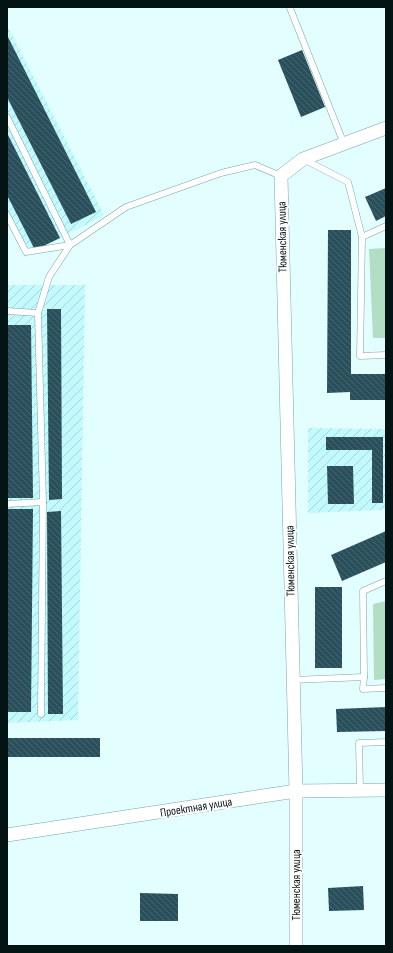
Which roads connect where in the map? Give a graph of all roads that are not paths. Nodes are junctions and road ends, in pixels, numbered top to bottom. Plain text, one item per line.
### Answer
1 (290, 8) dead end
2 (7, 117) edge
3 (386, 128) edge
4 (344, 144) junction
5 (303, 160) junction
6 (281, 176) junction
7 (7, 215) edge
8 (386, 226) edge
9 (362, 237) junction
10 (70, 245) junction
11 (7, 311) edge
12 (38, 313) junction
13 (386, 355) edge
14 (43, 502) junction
15 (7, 504) edge
16 (386, 581) edge
17 (364, 677) junction
18 (293, 680) junction
19 (386, 688) edge
20 (41, 714) dead end
21 (386, 742) edge
22 (386, 790) edge
23 (296, 791) junction
24 (360, 791) junction
25 (7, 835) edge
26 (296, 946) edge

1 - 4 lane
2 - 10 lane
3 - 4 street
4 - 5 street
5 - 6 street
5 - 9 lane
6 - 10 lane
6 - 18 street, Тюменская улица
7 - 10 lane
8 - 9 lane
9 - 13 lane
10 - 12 lane
11 - 12 lane
12 - 14 lane
14 - 15 lane
14 - 20 lane
16 - 17 lane
17 - 18 lane
17 - 19 lane
18 - 23 street, Тюменская улица
21 - 24 lane
22 - 24 street, Проектная улица
23 - 24 street, Проектная улица
23 - 25 street, Проектная улица
23 - 26 street, Тюменская улица

